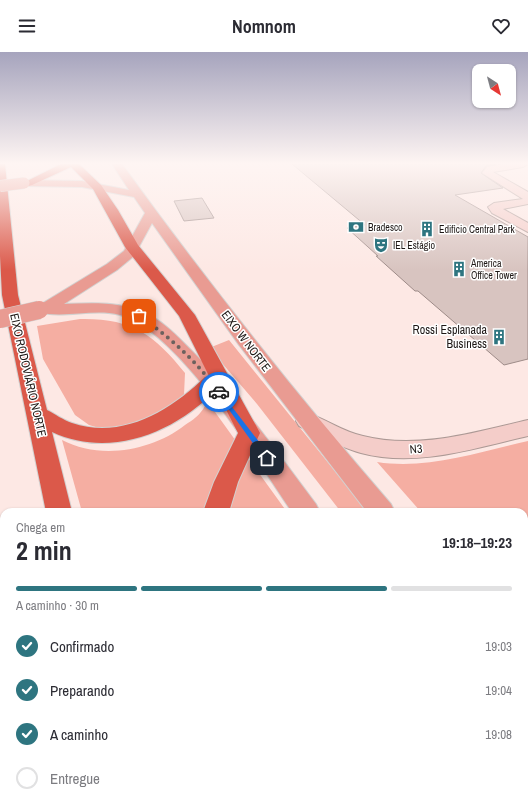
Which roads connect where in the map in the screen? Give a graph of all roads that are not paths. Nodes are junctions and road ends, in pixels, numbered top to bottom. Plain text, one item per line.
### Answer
1 (3, 199) edge
2 (105, 199) edge
3 (142, 199) edge
4 (528, 201) edge
5 (152, 212) junction
6 (528, 228) edge
7 (132, 247) junction
8 (41, 310) junction
9 (0, 319) edge
10 (212, 382) junction
11 (36, 414) junction
12 (307, 421) junction
13 (528, 428) edge
14 (249, 433) junction
15 (58, 508) edge
16 (217, 508) edge
17 (304, 508) edge
18 (379, 508) edge

1 - 11 highway, EIXO RODOVIÁRIO NORTE
2 - 7 highway
3 - 5 main road, EIXO W NORTE
4 - 6 street
5 - 7 main road
5 - 12 main road, EIXO W NORTE
7 - 8 main road
7 - 14 highway
8 - 9 main road, bridge
8 - 10 main road
10 - 11 highway
10 - 14 main road
11 - 15 highway, EIXO RODOVIÁRIO NORTE
12 - 13 street, N3
12 - 18 main road, EIXO W NORTE
14 - 16 highway
14 - 17 main road

